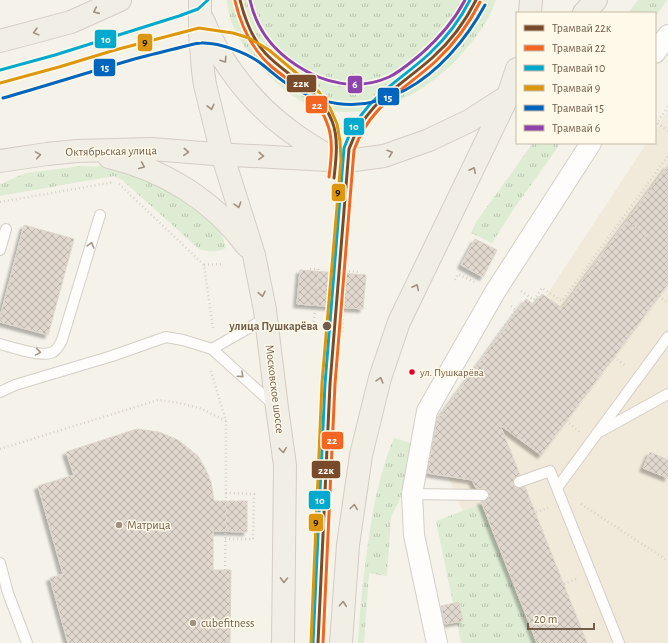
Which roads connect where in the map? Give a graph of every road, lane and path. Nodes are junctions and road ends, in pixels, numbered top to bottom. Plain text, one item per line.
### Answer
1 (120, 0) edge
2 (531, 0) edge
3 (596, 0) edge
4 (200, 6) edge
5 (530, 12) edge
6 (585, 12) edge
7 (668, 35) edge
8 (0, 41) edge
9 (656, 52) edge
10 (516, 77) edge
11 (514, 94) edge
12 (668, 107) edge
13 (668, 131) edge
14 (590, 144) edge
15 (77, 151) junction
16 (222, 154) junction
17 (668, 156) edge
18 (336, 160) junction
19 (0, 162) edge
20 (100, 215) dead end
21 (622, 218) junction
22 (6, 229) dead end
23 (650, 239) dead end
24 (0, 250) edge
25 (254, 256) junction
26 (223, 264) dead end
27 (310, 268) dead end
28 (361, 272) dead end
29 (455, 280) dead end
30 (478, 284) dead end
31 (518, 289) dead end
32 (659, 296) dead end
33 (668, 303) edge
34 (266, 318) junction
35 (213, 329) dead end
36 (342, 332) dead end
37 (313, 333) dead end
38 (668, 337) edge
39 (0, 344) edge
40 (212, 349) junction
41 (210, 369) dead end
42 (0, 392) edge
43 (668, 394) edge
44 (277, 408) junction
45 (226, 421) junction
46 (566, 421) dead end
47 (569, 424) dead end
48 (598, 432) junction
49 (0, 449) edge
50 (519, 482) dead end
51 (557, 488) junction
52 (226, 493) junction
53 (412, 494) junction
54 (483, 495) dead end
55 (225, 538) junction
56 (668, 561) edge
57 (0, 563) edge
58 (225, 570) dead end
59 (27, 643) edge
60 (283, 643) edge
61 (340, 643) edge
62 (437, 643) edge
63 (619, 643) edge

1 -> 8 main road
2 - 5 main road
3 - 6 main road
4 -> 16 main road, Московское шоссе
4 -> 18 main road
7 - 9 street
10 - 11 main road
18 -> 11 main road, Октябрьская улица
61 -> 11 main road
12 - 13 path
14 - 53 street
15 -> 16 main road, Октябрьская улица
19 -> 15 main road, Октябрьская улица
15 -> 25 main road
16 -> 18 main road, Октябрьская улица
16 -> 25 main road, Московское шоссе
17 - 21 path
39 -> 20 lane
21 - 23 path
21 - 31 path
22 - 24 lane
25 -> 34 main road, Московское шоссе
26 - 35 path
27 - 37 path
28 - 36 path
29 - 30 path
32 - 33 path
34 - 40 lane
34 - 44 main road, Московское шоссе
38 - 48 lane
40 - 42 lane
40 -> 44 lane
41 - 45 path
43 - 48 lane
44 -> 60 main road, Московское шоссе
45 - 49 path
45 - 52 path
46 - 47 path
48 - 51 lane
50 - 51 lane
51 - 56 path
51 - 63 lane
52 - 55 path
52 - 55 path
53 - 54 lane
53 - 62 street
55 - 58 path
57 - 59 lane

